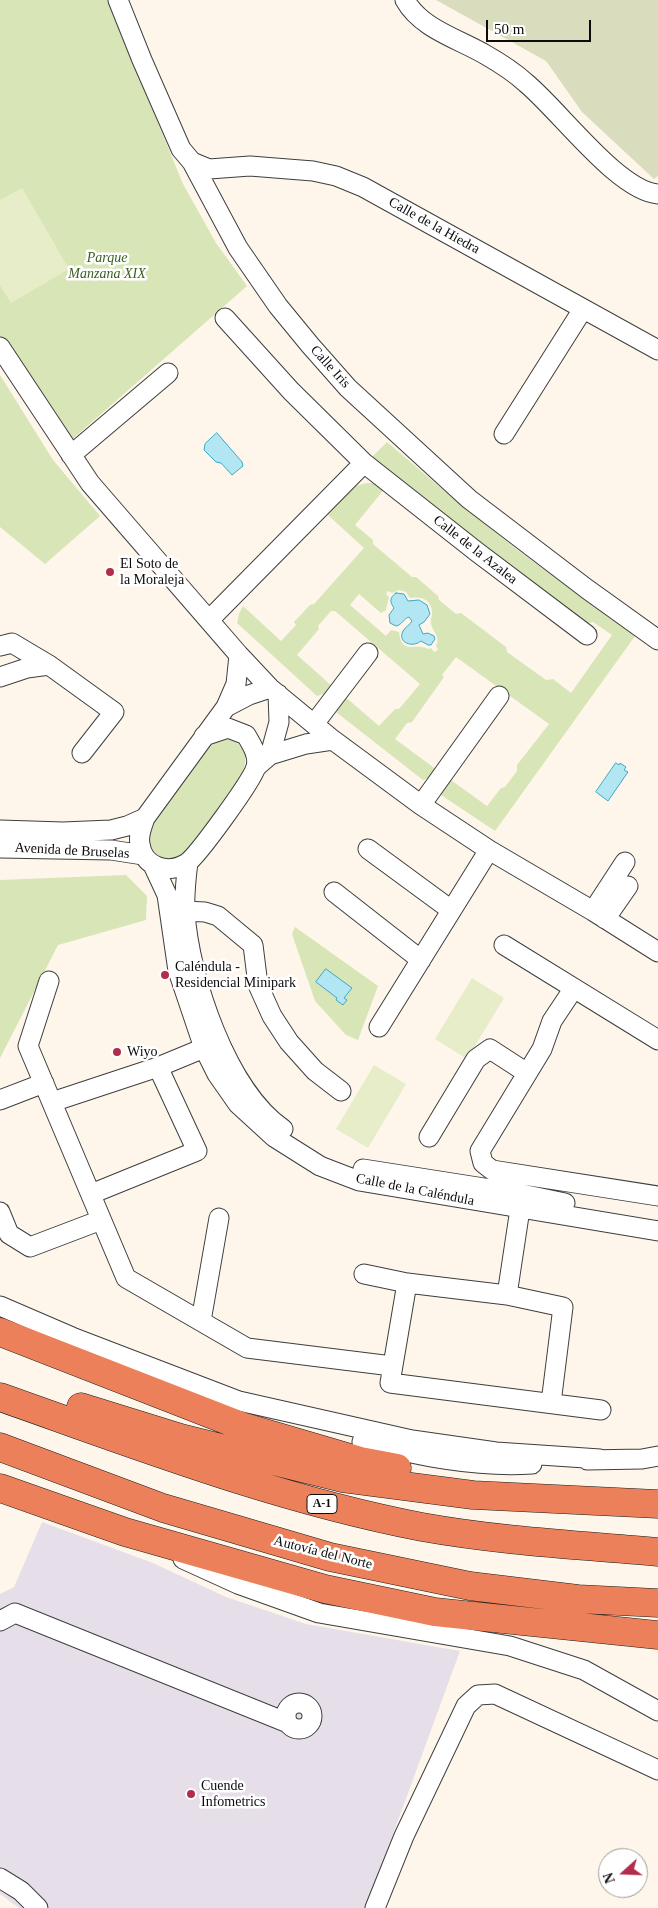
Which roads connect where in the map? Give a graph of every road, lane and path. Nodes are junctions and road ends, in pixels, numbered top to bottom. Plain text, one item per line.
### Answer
1 (118, 0) edge
2 (405, 0) edge
3 (192, 162) junction
4 (229, 168) junction
5 (658, 194) edge
6 (213, 204) junction
7 (583, 309) junction
8 (225, 318) dead end
9 (0, 347) edge
10 (658, 350) edge
11 (168, 373) dead end
12 (504, 434) dead end
13 (71, 454) junction
14 (364, 463) junction
15 (209, 620) junction
16 (587, 634) dead end
17 (658, 640) edge
18 (4, 642) edge
19 (368, 653) dead end
20 (240, 655) junction
21 (49, 664) junction
22 (0, 677) edge
23 (274, 691) junction
24 (499, 696) dead end
25 (226, 707) junction
26 (314, 724) junction
27 (204, 736) junction
28 (333, 740) junction
29 (82, 753) dead end
30 (263, 761) junction
31 (421, 805) junction
32 (145, 818) junction
33 (0, 830) edge
34 (0, 848) edge
35 (368, 849) dead end
36 (489, 850) junction
37 (149, 861) junction
38 (188, 862) junction
39 (625, 862) dead end
40 (628, 886) dead end
41 (334, 892) dead end
42 (451, 910) junction
43 (185, 911) junction
44 (599, 915) junction
45 (504, 945) dead end
46 (658, 952) edge
47 (192, 958) junction
48 (421, 960) junction
49 (49, 981) dead end
50 (574, 988) junction
51 (378, 1027) dead end
52 (658, 1039) edge
53 (204, 1048) junction
54 (158, 1067) junction
55 (527, 1073) junction
56 (44, 1083) junction
57 (247, 1090) junction
58 (341, 1091) dead end
59 (0, 1100) edge
60 (52, 1102) junction
61 (428, 1137) dead end
62 (461, 1184) junction
63 (91, 1194) junction
64 (658, 1196) edge
65 (558, 1202) junction
66 (520, 1209) junction
67 (0, 1212) edge
68 (219, 1218) dead end
69 (658, 1218) edge
70 (101, 1220) junction
71 (658, 1231) edge
72 (364, 1274) dead end
73 (407, 1283) junction
74 (507, 1294) junction
75 (0, 1306) edge
76 (201, 1322) junction
77 (0, 1332) edge
78 (392, 1366) junction
79 (0, 1380) edge
80 (146, 1388) junction
81 (0, 1397) edge
82 (551, 1403) junction
83 (601, 1410) dead end
84 (0, 1447) edge
85 (658, 1456) edge
86 (600, 1459) junction
87 (0, 1488) edge
88 (580, 1500) junction
89 (658, 1504) edge
90 (125, 1532) junction
91 (658, 1552) edge
92 (658, 1604) edge
93 (0, 1621) edge
94 (658, 1635) edge
95 (493, 1702) dead end
96 (658, 1711) edge
97 (289, 1714) dead end
98 (658, 1770) edge
99 (658, 1776) edge
100 (0, 1878) edge
101 (38, 1908) edge
102 (376, 1908) edge

1 - 3 street, Calle Iris
2 - 5 street
3 - 4 street, Calle de la Hiedra
3 - 6 street, Calle Iris
4 - 6 street
4 - 7 street, Calle de la Hiedra
6 - 17 street, Calle Iris
7 - 10 street, Calle de la Hiedra
7 - 12 street
8 - 14 street, Calle de la Azalea
9 - 13 street
11 - 13 street
13 - 15 street
14 - 15 street
14 - 16 street, Calle de la Azalea
15 - 20 street
18 - 21 street
19 - 26 street
20 - 23 street
20 - 25 street
21 - 22 street
21 - 29 street
23 - 25 street
23 - 26 street
23 - 30 street
24 - 31 street
25 - 27 street
26 - 28 street
27 - 30 street
27 - 32 street
28 - 30 street
28 - 31 street
30 - 38 street
31 - 36 street
32 - 33 street, Avenida de Bruselas
32 - 37 street, Calle de la Caléndula
34 - 37 street, Avenida de Bruselas
35 - 42 street
36 - 42 street
36 - 44 street
37 - 38 street, Avenida de Bruselas
37 - 53 street, Calle de la Caléndula
38 - 43 street, Calle de la Caléndula
39 - 44 street
40 - 44 street
41 - 48 street
42 - 48 street
43 - 47 street, Calle de la Caléndula
43 - 58 street
44 - 46 street
45 - 50 street
47 - 53 street
47 - 57 street, Calle de la Caléndula
48 - 51 street
49 - 56 street
50 - 52 street
50 - 55 street
53 - 54 street
53 - 57 street
53 - 66 street, Calle de la Caléndula
54 - 60 street
54 - 63 street
55 - 61 street
55 - 64 street
56 - 59 street
56 - 60 street
57 - 62 street, Calle de la Caléndula
60 - 63 street
62 - 65 street, Calle de la Caléndula
62 - 66 street
63 - 70 street
65 - 66 street
65 - 69 street, Calle de la Caléndula
66 - 71 street, Calle de la Caléndula
66 - 74 street
67 - 70 street
68 - 76 street
70 - 76 street
72 - 73 street
73 - 74 street
73 - 78 street
74 - 82 street
75 - 86 street
76 - 78 street
77 - 80 highway
78 - 82 street
79 - 88 highway
80 - 86 street
80 - 88 highway
81 - 91 highway, A-1
82 - 83 street
84 - 92 highway, Autovía del Norte
85 - 86 street
87 - 90 highway
88 - 89 highway
90 - 94 highway
90 - 96 street
93 - 97 street
95 - 99 street
98 - 102 street
100 - 101 street

